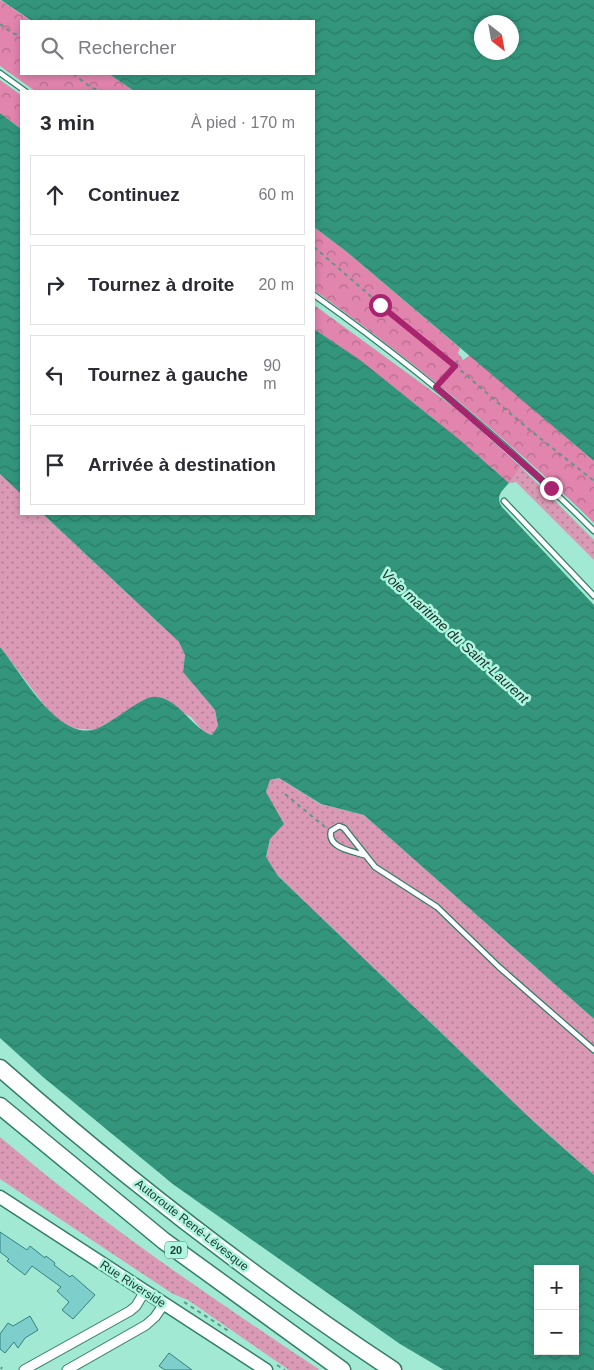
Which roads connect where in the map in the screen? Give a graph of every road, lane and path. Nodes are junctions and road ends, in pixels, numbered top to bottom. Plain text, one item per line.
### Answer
1 (0, 24) edge
2 (20, 36) edge
3 (0, 73) edge
4 (74, 75) edge
5 (24, 90) edge
6 (99, 90) edge
7 (315, 248) edge
8 (315, 296) edge
9 (461, 357) dead end
10 (455, 366) junction
11 (436, 387) junction
12 (594, 481) edge
13 (504, 501) dead end
14 (594, 531) edge
15 (594, 596) edge
16 (285, 794) dead end
17 (331, 831) junction
18 (364, 855) junction
19 (594, 1050) edge
20 (0, 1068) edge
21 (0, 1106) edge
22 (0, 1197) edge
23 (145, 1291) junction
24 (164, 1304) junction
25 (24, 1370) edge
26 (66, 1370) edge
27 (266, 1370) edge
28 (342, 1370) edge
29 (393, 1370) edge

1 - 2 path
3 - 5 lane
4 - 6 path
7 - 10 path
8 - 11 lane
9 - 10 path
10 - 11 path
10 - 12 path
11 - 14 lane
13 - 15 lane
16 - 17 path
17 - 18 lane
17 - 18 lane
18 - 19 lane
20 - 29 highway, Autoroute René-Lévesque / 20
21 - 28 highway, 20
22 - 23 street, Rue Riverside
23 - 24 street, Rue Riverside
23 - 25 street
24 - 26 street
24 - 27 street, Rue Riverside

